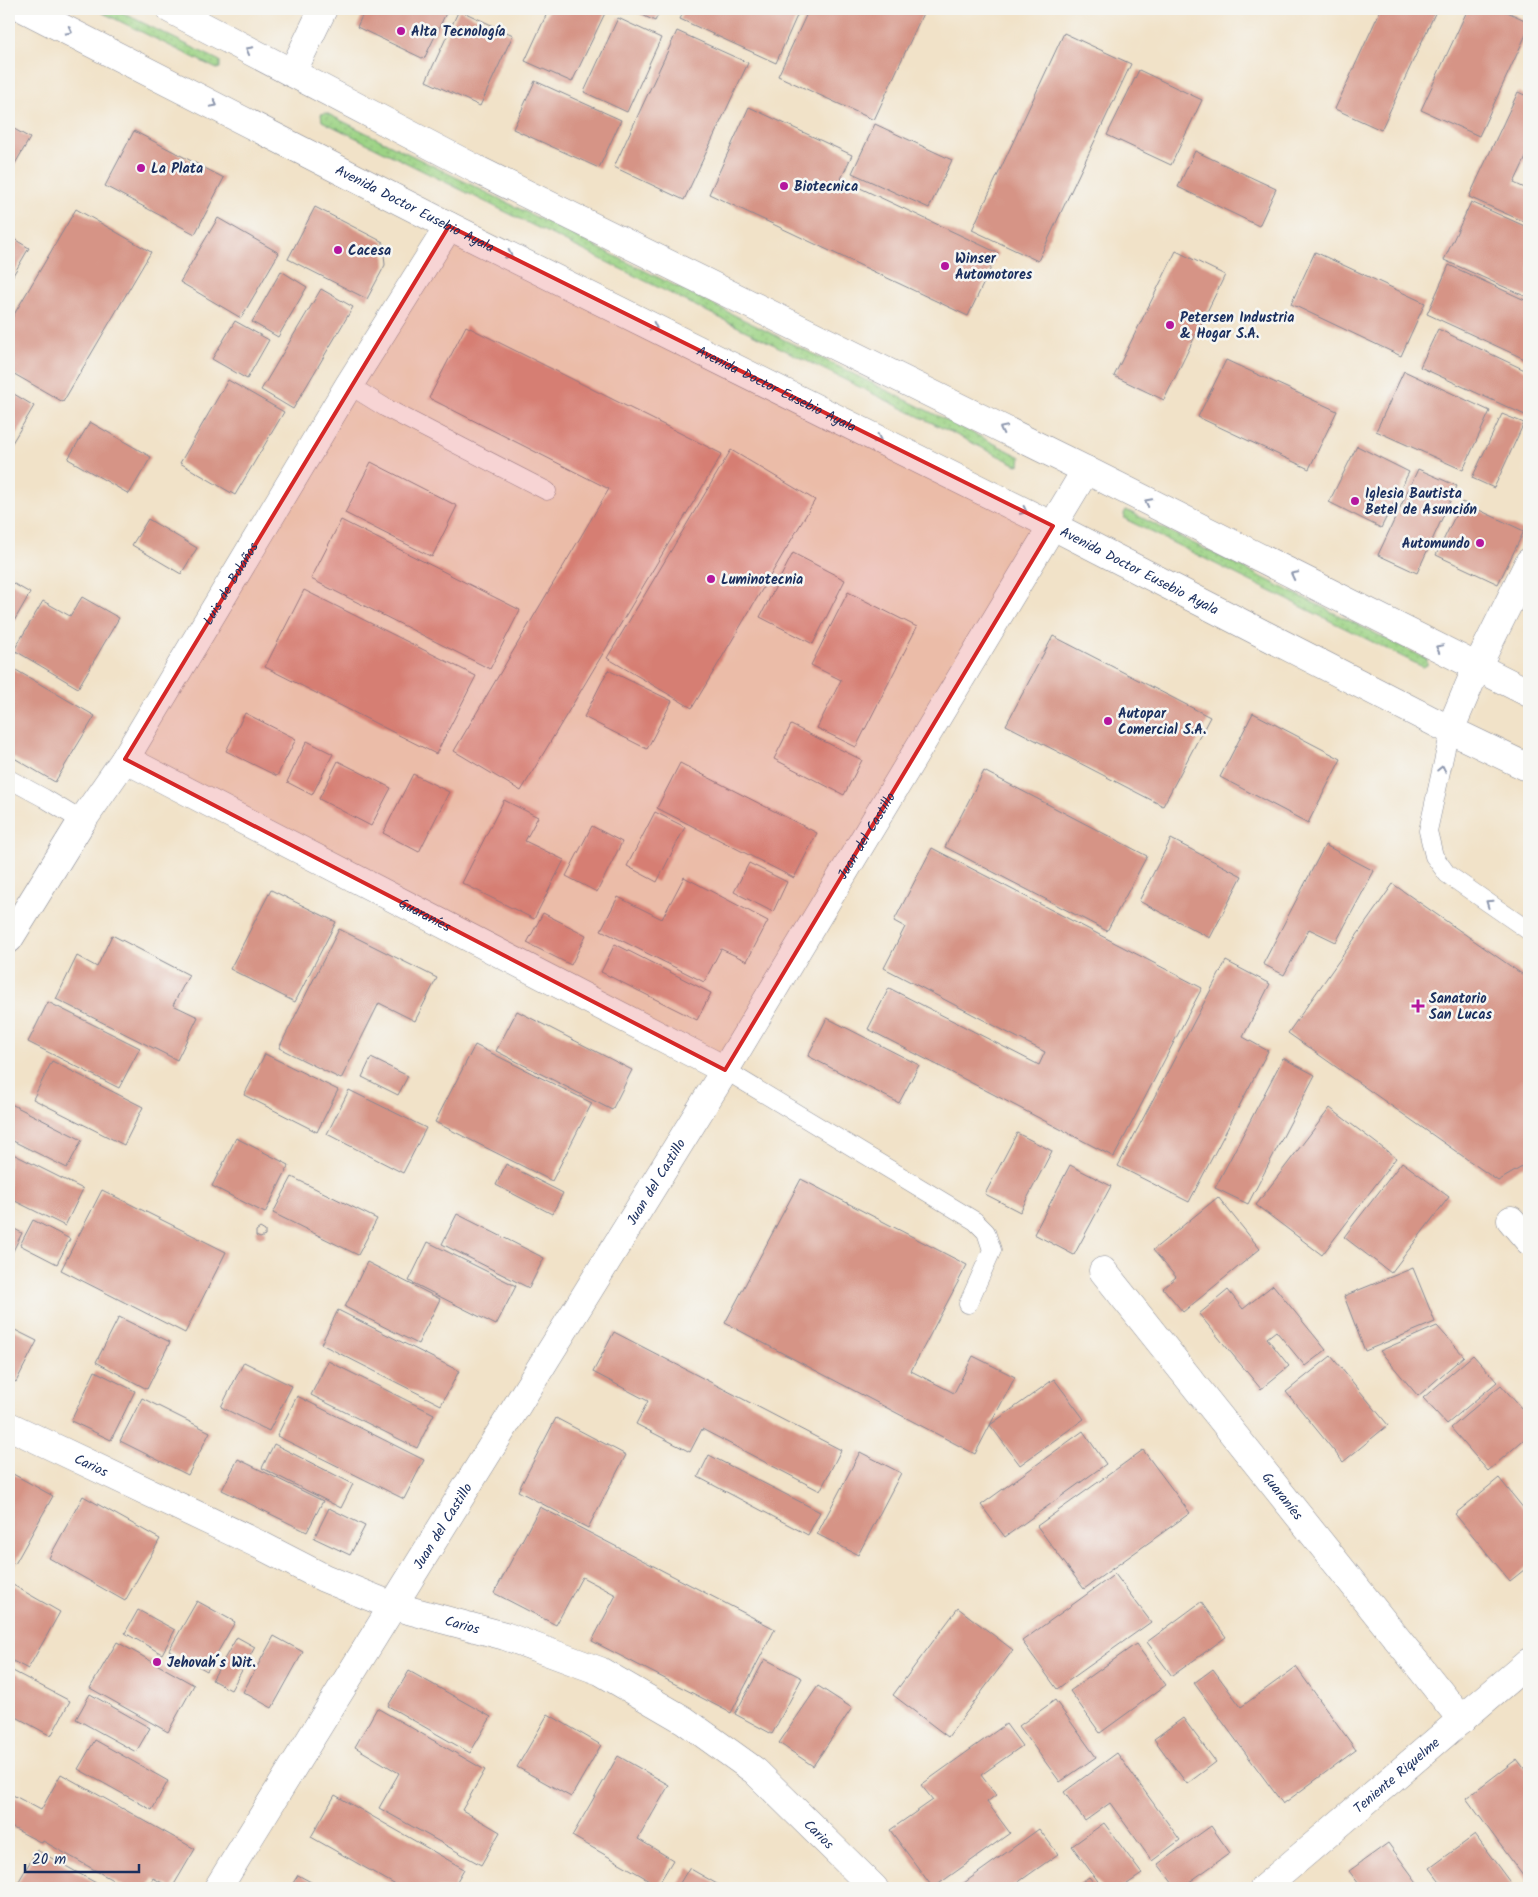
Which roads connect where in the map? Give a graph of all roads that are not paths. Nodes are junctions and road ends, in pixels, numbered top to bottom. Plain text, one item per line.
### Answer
1 (25, 9) edge
2 (170, 9) edge
3 (323, 9) edge
4 (292, 73) junction
5 (449, 226) junction
6 (349, 385) junction
7 (1086, 470) junction
8 (547, 491) dead end
9 (1053, 526) junction
10 (1529, 562) edge
11 (1476, 667) junction
12 (1529, 693) edge
13 (1450, 730) junction
14 (125, 759) junction
15 (1529, 768) edge
16 (9, 779) edge
17 (82, 821) junction
18 (1529, 931) edge
19 (9, 939) edge
20 (725, 1070) junction
21 (1511, 1220) dead end
22 (1529, 1241) edge
23 (1103, 1271) dead end
24 (968, 1304) dead end
25 (9, 1426) edge
26 (393, 1606) junction
27 (1529, 1662) edge
28 (1462, 1720) junction
29 (218, 1888) edge
30 (874, 1888) edge
31 (1264, 1888) edge

1 -> 5 main road, Avenida Doctor Eusebio Ayala
4 -> 2 main road
3 - 4 main road
7 -> 4 main road
5 - 6 main road, Luis de Bolaños
5 -> 9 main road, Avenida Doctor Eusebio Ayala
6 - 8 lane
6 - 14 main road, Luis de Bolaños
7 - 9 main road, Juan del Castillo
11 -> 7 main road
9 - 13 main road, Avenida Doctor Eusebio Ayala
9 - 20 main road, Juan del Castillo
10 - 11 main road
11 - 12 main road
11 - 13 main road
13 - 15 main road, Avenida Doctor Eusebio Ayala
18 -> 13 lane
14 - 17 main road, Luis de Bolaños
14 - 20 main road, Guaraníes
16 - 17 lane
17 - 19 main road, Luis de Bolaños
20 - 24 lane
20 - 26 main road, Juan del Castillo
21 - 22 main road
23 - 28 main road, Guaraníes
25 - 26 main road, Carios
26 - 29 main road, Juan del Castillo
26 - 30 main road, Carios
27 - 28 main road, Teniente Riquelme
28 - 31 main road, Teniente Riquelme

